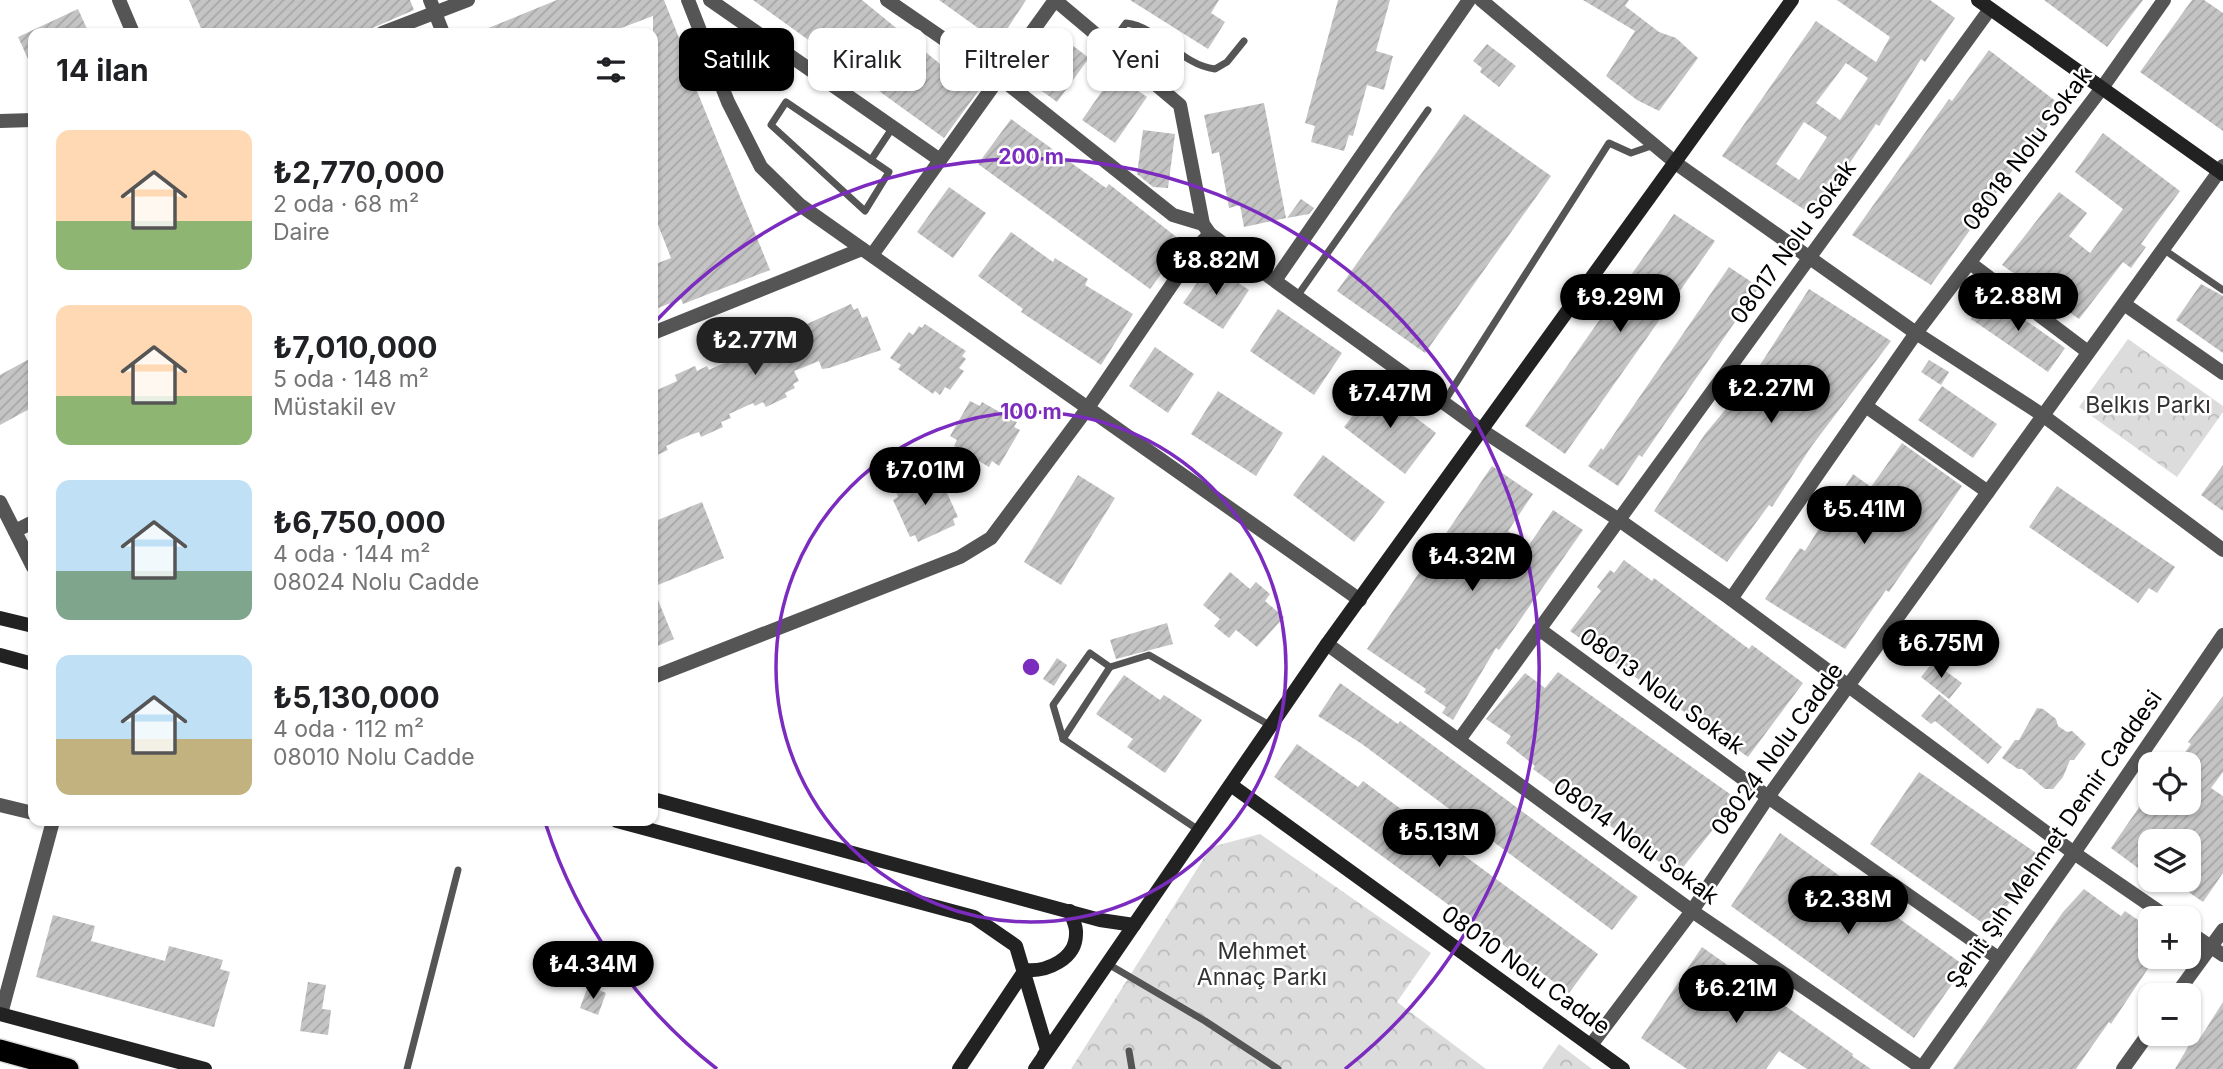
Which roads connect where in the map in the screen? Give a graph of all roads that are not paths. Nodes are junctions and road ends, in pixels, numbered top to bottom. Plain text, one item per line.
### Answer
1 (118, 0) edge
2 (468, 0) edge
3 (688, 0) edge
4 (710, 0) edge
5 (887, 0) edge
6 (1055, 0) edge
7 (1469, 0) edge
8 (1480, 0) edge
9 (1792, 0) edge
10 (2164, 0) edge
11 (1984, 4) edge
12 (433, 6) edge
13 (131, 28) edge
14 (391, 28) edge
15 (441, 28) edge
16 (1035, 28) edge
17 (1089, 28) edge
18 (1122, 28) edge
19 (1145, 28) edge
20 (940, 36) edge
21 (1244, 41) dead end
22 (1184, 56) edge
23 (2102, 88) junction
24 (989, 91) edge
25 (1017, 91) edge
26 (1164, 91) edge
27 (1428, 110) dead end
28 (28, 120) edge
29 (0, 121) edge
30 (893, 127) junction
31 (1654, 145) junction
32 (871, 160) junction
33 (940, 160) junction
34 (1677, 164) junction
35 (2222, 170) edge
36 (1207, 229) junction
37 (2163, 249) junction
38 (867, 252) junction
39 (1809, 259) junction
40 (1970, 262) junction
41 (1276, 279) junction
42 (2223, 290) edge
43 (1298, 295) junction
44 (2124, 304) junction
45 (658, 331) edge
46 (1916, 333) junction
47 (2088, 352) junction
48 (2223, 373) edge
49 (1444, 402) junction
50 (1867, 407) junction
51 (1087, 409) junction
52 (2041, 414) junction
53 (1483, 431) junction
54 (1988, 492) junction
55 (0, 502) edge
56 (1619, 520) junction
57 (28, 524) edge
58 (15, 531) junction
59 (2223, 550) edge
60 (28, 557) edge
61 (1731, 599) junction
62 (1360, 600) junction
63 (0, 618) edge
64 (28, 625) edge
65 (1539, 629) junction
66 (2223, 635) edge
67 (1327, 644) junction
68 (0, 655) edge
69 (28, 663) edge
70 (1110, 667) junction
71 (658, 675) edge
72 (1849, 688) junction
73 (1271, 726) junction
74 (1063, 739) junction
75 (1459, 740) junction
76 (1231, 785) junction
77 (1768, 797) junction
78 (658, 800) edge
79 (0, 805) edge
80 (28, 812) edge
81 (52, 826) edge
82 (636, 826) edge
83 (1199, 831) junction
84 (2074, 853) junction
85 (458, 870) dead end
86 (2151, 906) edge
87 (1070, 911) junction
88 (1692, 911) junction
89 (1134, 925) junction
90 (2223, 930) edge
91 (2201, 941) edge
92 (2210, 947) junction
93 (2223, 956) edge
94 (1998, 958) junction
95 (1107, 963) junction
96 (1025, 970) junction
97 (2184, 983) edge
98 (1, 1014) edge
99 (1591, 1045) junction
100 (2140, 1046) edge
101 (0, 1050) edge
102 (1047, 1050) junction
103 (1129, 1051) dead end
104 (68, 1069) edge
105 (205, 1069) edge
106 (407, 1069) edge
107 (959, 1069) edge
108 (1037, 1069) edge
109 (1132, 1069) edge
110 (1278, 1069) edge
111 (1623, 1069) edge
112 (1921, 1069) edge
113 (2123, 1069) edge

1 - 13 street
2 - 12 street
3 - 38 street
4 - 30 street
5 - 20 street
6 - 16 street
6 - 17 street
7 - 41 street
8 - 31 street
9 - 34 street
10 - 23 street, 08018 Nolu Sokak
11 - 23 street
11 - 39 street, 08017 Nolu Sokak
12 - 14 street
12 - 15 street
18 - 19 lane
21 - 22 lane
23 - 35 street
23 - 40 street, 08018 Nolu Sokak
24 - 33 street
25 - 36 street
26 - 36 street
27 - 43 lane
28 - 29 street
30 - 32 lane
30 - 33 street
31 - 34 street
31 - 49 lane
32 - 32 lane
33 - 38 street
34 - 39 street
34 - 53 street
35 - 37 street, 08024 Nolu Cadde
36 - 41 street
36 - 51 street
37 - 42 lane
37 - 44 street, 08024 Nolu Cadde
38 - 45 street
38 - 51 street
39 - 46 street
39 - 56 street, 08017 Nolu Sokak
40 - 46 street, 08018 Nolu Sokak
40 - 47 street
41 - 43 street
43 - 49 street
44 - 47 street, 08024 Nolu Cadde
44 - 48 street
46 - 50 street, 08018 Nolu Sokak
46 - 52 street
47 - 52 street, 08024 Nolu Cadde
49 - 53 street
50 - 54 street
50 - 61 street, 08018 Nolu Sokak
51 - 62 street
51 - 71 street
52 - 54 street, 08024 Nolu Cadde
52 - 59 street
53 - 56 street
53 - 62 street
54 - 72 street, 08024 Nolu Cadde
55 - 58 street
56 - 61 street
56 - 65 street, 08017 Nolu Sokak
57 - 58 street
58 - 60 street
61 - 72 street
62 - 67 street
63 - 64 street
65 - 75 street, 08017 Nolu Sokak
65 - 77 street, 08013 Nolu Sokak
66 - 84 street, Şehit Şıh Mehmet Demir Caddesi
67 - 73 street
67 - 75 street, 08014 Nolu Sokak
68 - 69 street
70 - 73 lane
70 - 74 lane
70 - 74 lane
72 - 77 street, 08024 Nolu Cadde
72 - 84 street
73 - 76 street
74 - 83 lane
75 - 88 street, 08014 Nolu Sokak
76 - 83 street
76 - 99 street, 08010 Nolu Cadde
77 - 88 street, 08024 Nolu Cadde
77 - 94 street, 08013 Nolu Sokak
78 - 87 street
79 - 80 street
81 - 98 street
82 - 96 street
83 - 89 street
84 - 86 street
84 - 94 street, Şehit Şıh Mehmet Demir Caddesi
85 - 106 lane
87 - 89 street
87 - 96 street
88 - 99 street, 08024 Nolu Cadde
88 - 112 street, 08014 Nolu Sokak
89 - 95 street
90 - 92 street
91 - 92 street
92 - 93 street
92 - 97 street
94 - 112 street, Şehit Şıh Mehmet Demir Caddesi
95 - 102 street
95 - 110 lane
96 - 102 street
96 - 107 street
98 - 105 street
99 - 111 street, 08010 Nolu Cadde
100 - 113 street
101 - 104 highway
102 - 108 street
103 - 109 lane

